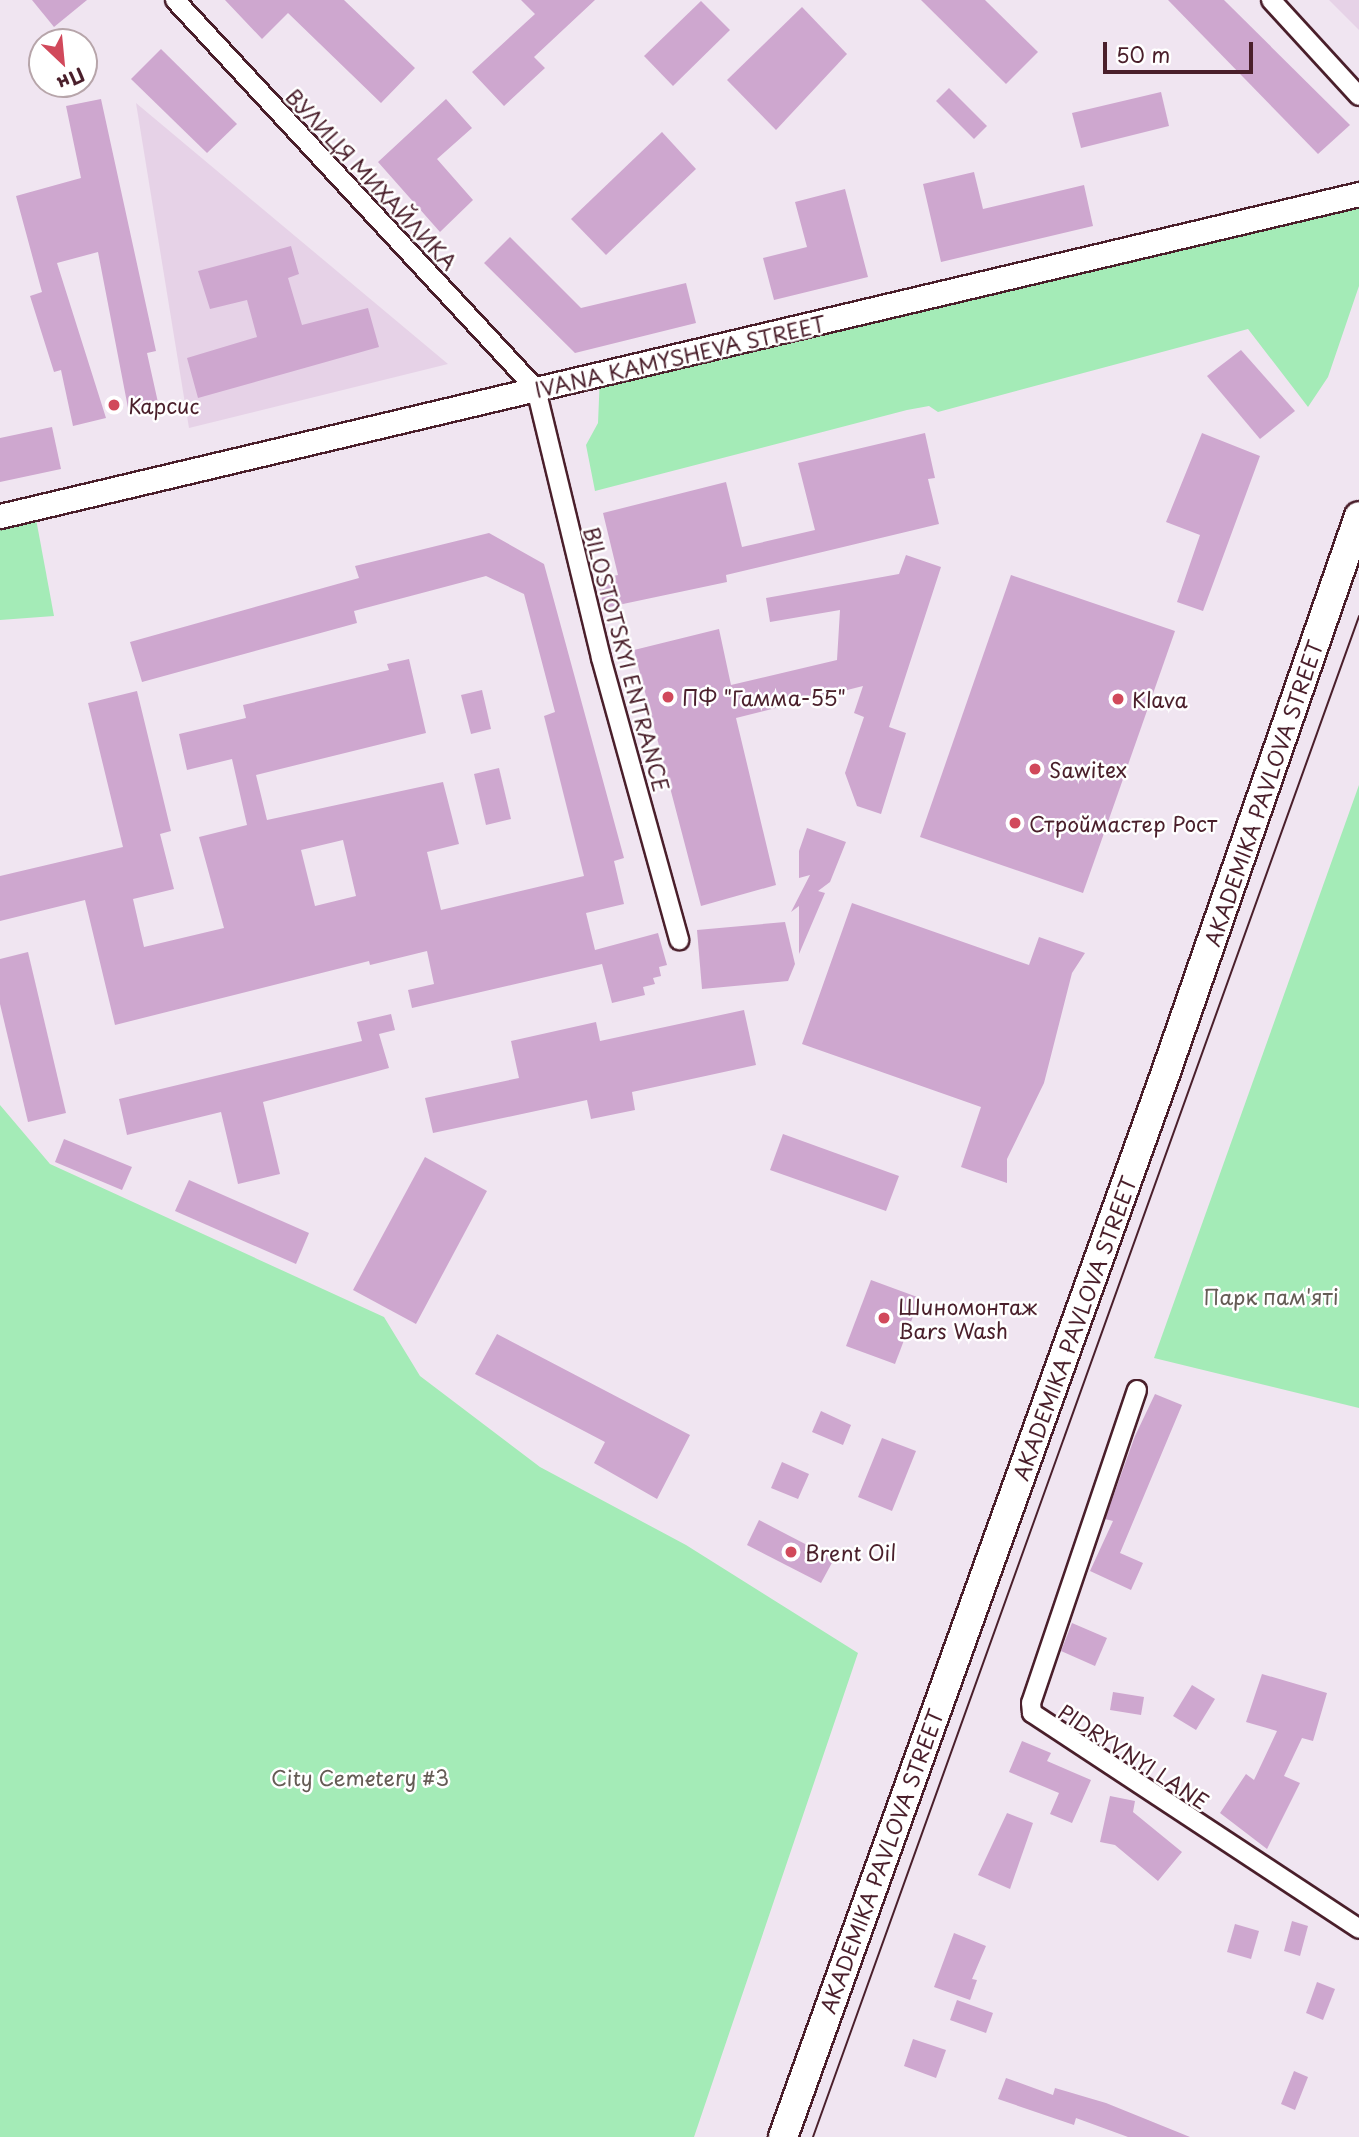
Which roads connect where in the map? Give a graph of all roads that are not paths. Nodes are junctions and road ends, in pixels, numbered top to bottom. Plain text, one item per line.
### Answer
1 (175, 0) edge
2 (1271, 0) edge
3 (1359, 96) edge
4 (1359, 194) edge
5 (536, 389) junction
6 (0, 516) edge
7 (1359, 516) edge
8 (679, 940) dead end
9 (1137, 1390) dead end
10 (1359, 1928) edge
11 (783, 2137) edge

1 - 5 street, ВУЛИЦЯ МИХАЙЛИКА
2 - 3 street
4 - 5 street, IVANA KAMYSHEVA STREET
5 - 6 street, IVANA KAMYSHEVA STREET
5 - 8 street, BILOSTOTSKYI ENTRANCE
7 - 11 main road, AKADEMIKA PAVLOVA STREET
9 - 10 street, PIDRYVNYI LANE

